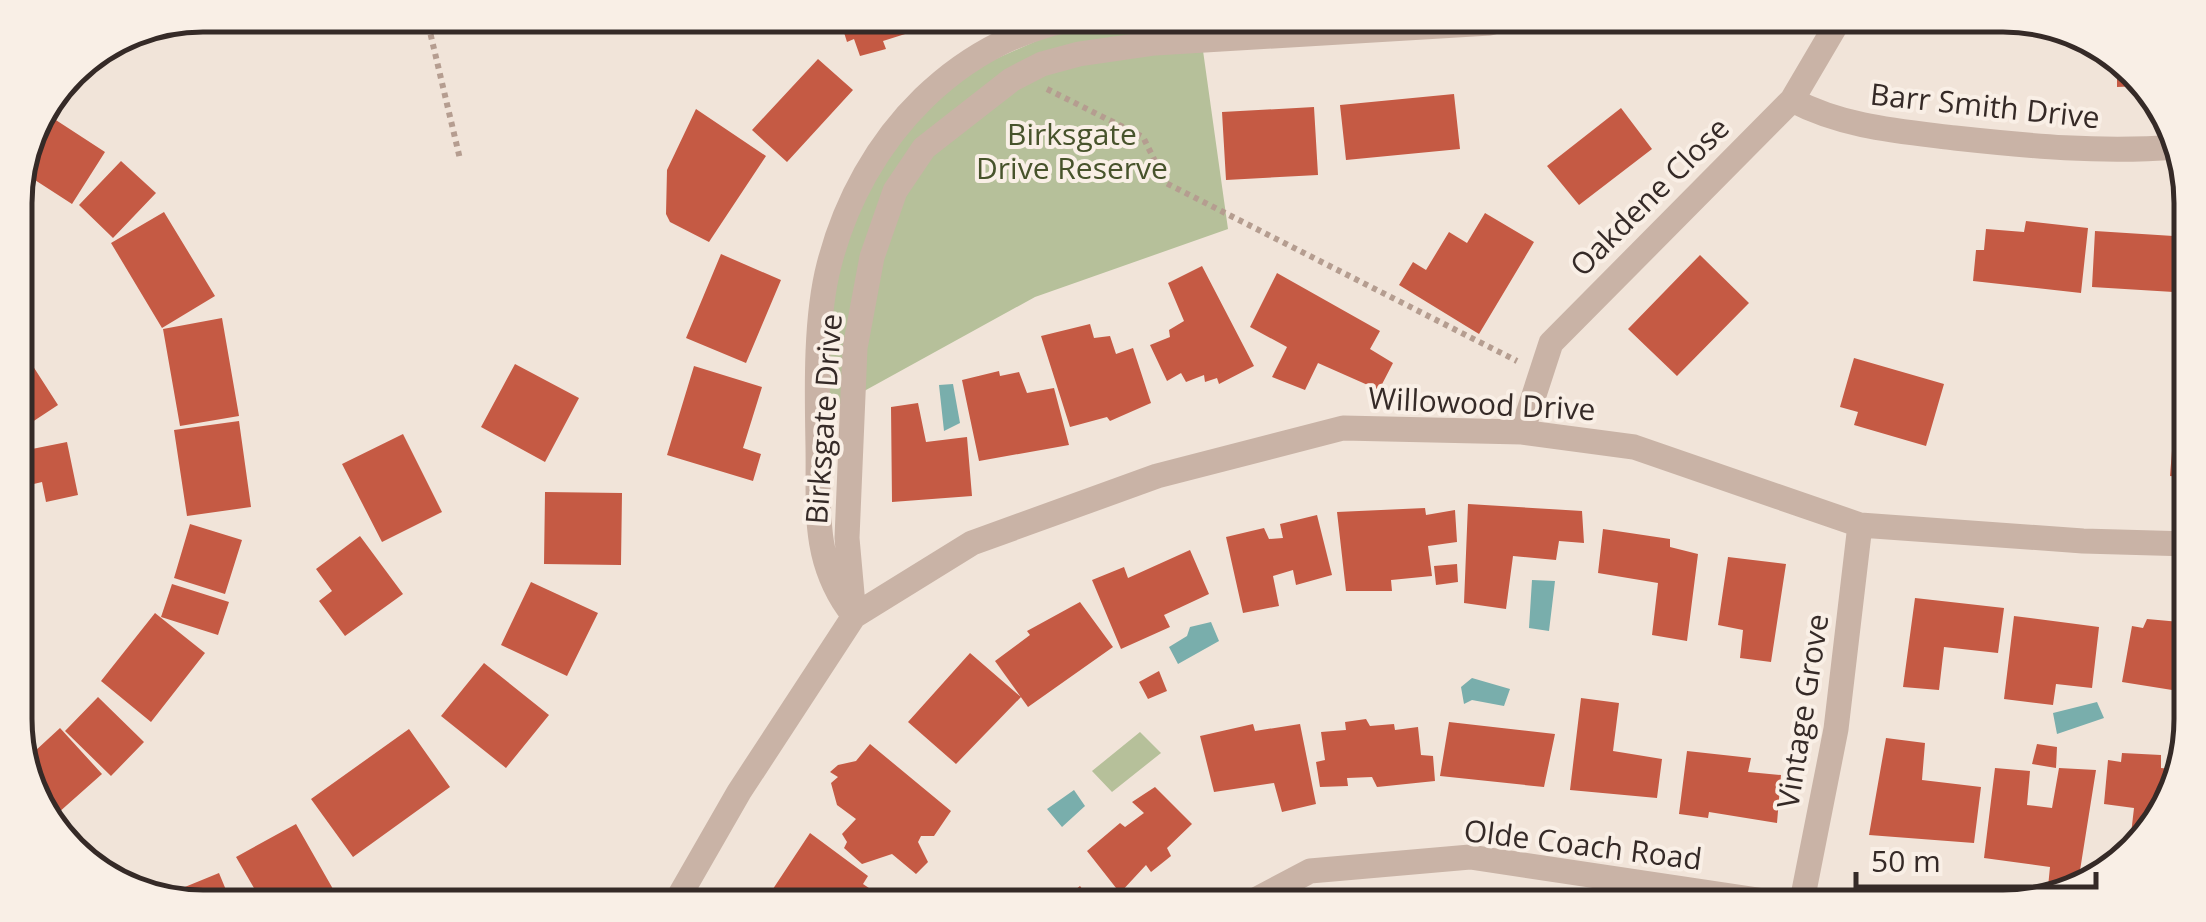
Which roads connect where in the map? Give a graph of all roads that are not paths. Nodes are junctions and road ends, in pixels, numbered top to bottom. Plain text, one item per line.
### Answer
1 (1030, 32) edge
2 (1373, 32) edge
3 (1832, 32) edge
4 (1792, 100) junction
5 (2164, 149) edge
6 (1522, 432) junction
7 (1860, 524) junction
8 (2173, 544) edge
9 (854, 616) junction
10 (1276, 889) edge
11 (1689, 889) edge
12 (1806, 889) edge
13 (684, 890) edge

1 - 9 street, Birksgate Drive
2 - 9 street, Birksgate Drive
3 - 4 street, Oakdene Close
4 - 5 street, Barr Smith Drive
4 - 6 street, Oakdene Close
6 - 7 street, Willowood Drive
6 - 9 street, Willowood Drive
7 - 8 street, Willowood Drive
7 - 12 street, Vintage Grove
9 - 13 street
10 - 11 street, Olde Coach Road

